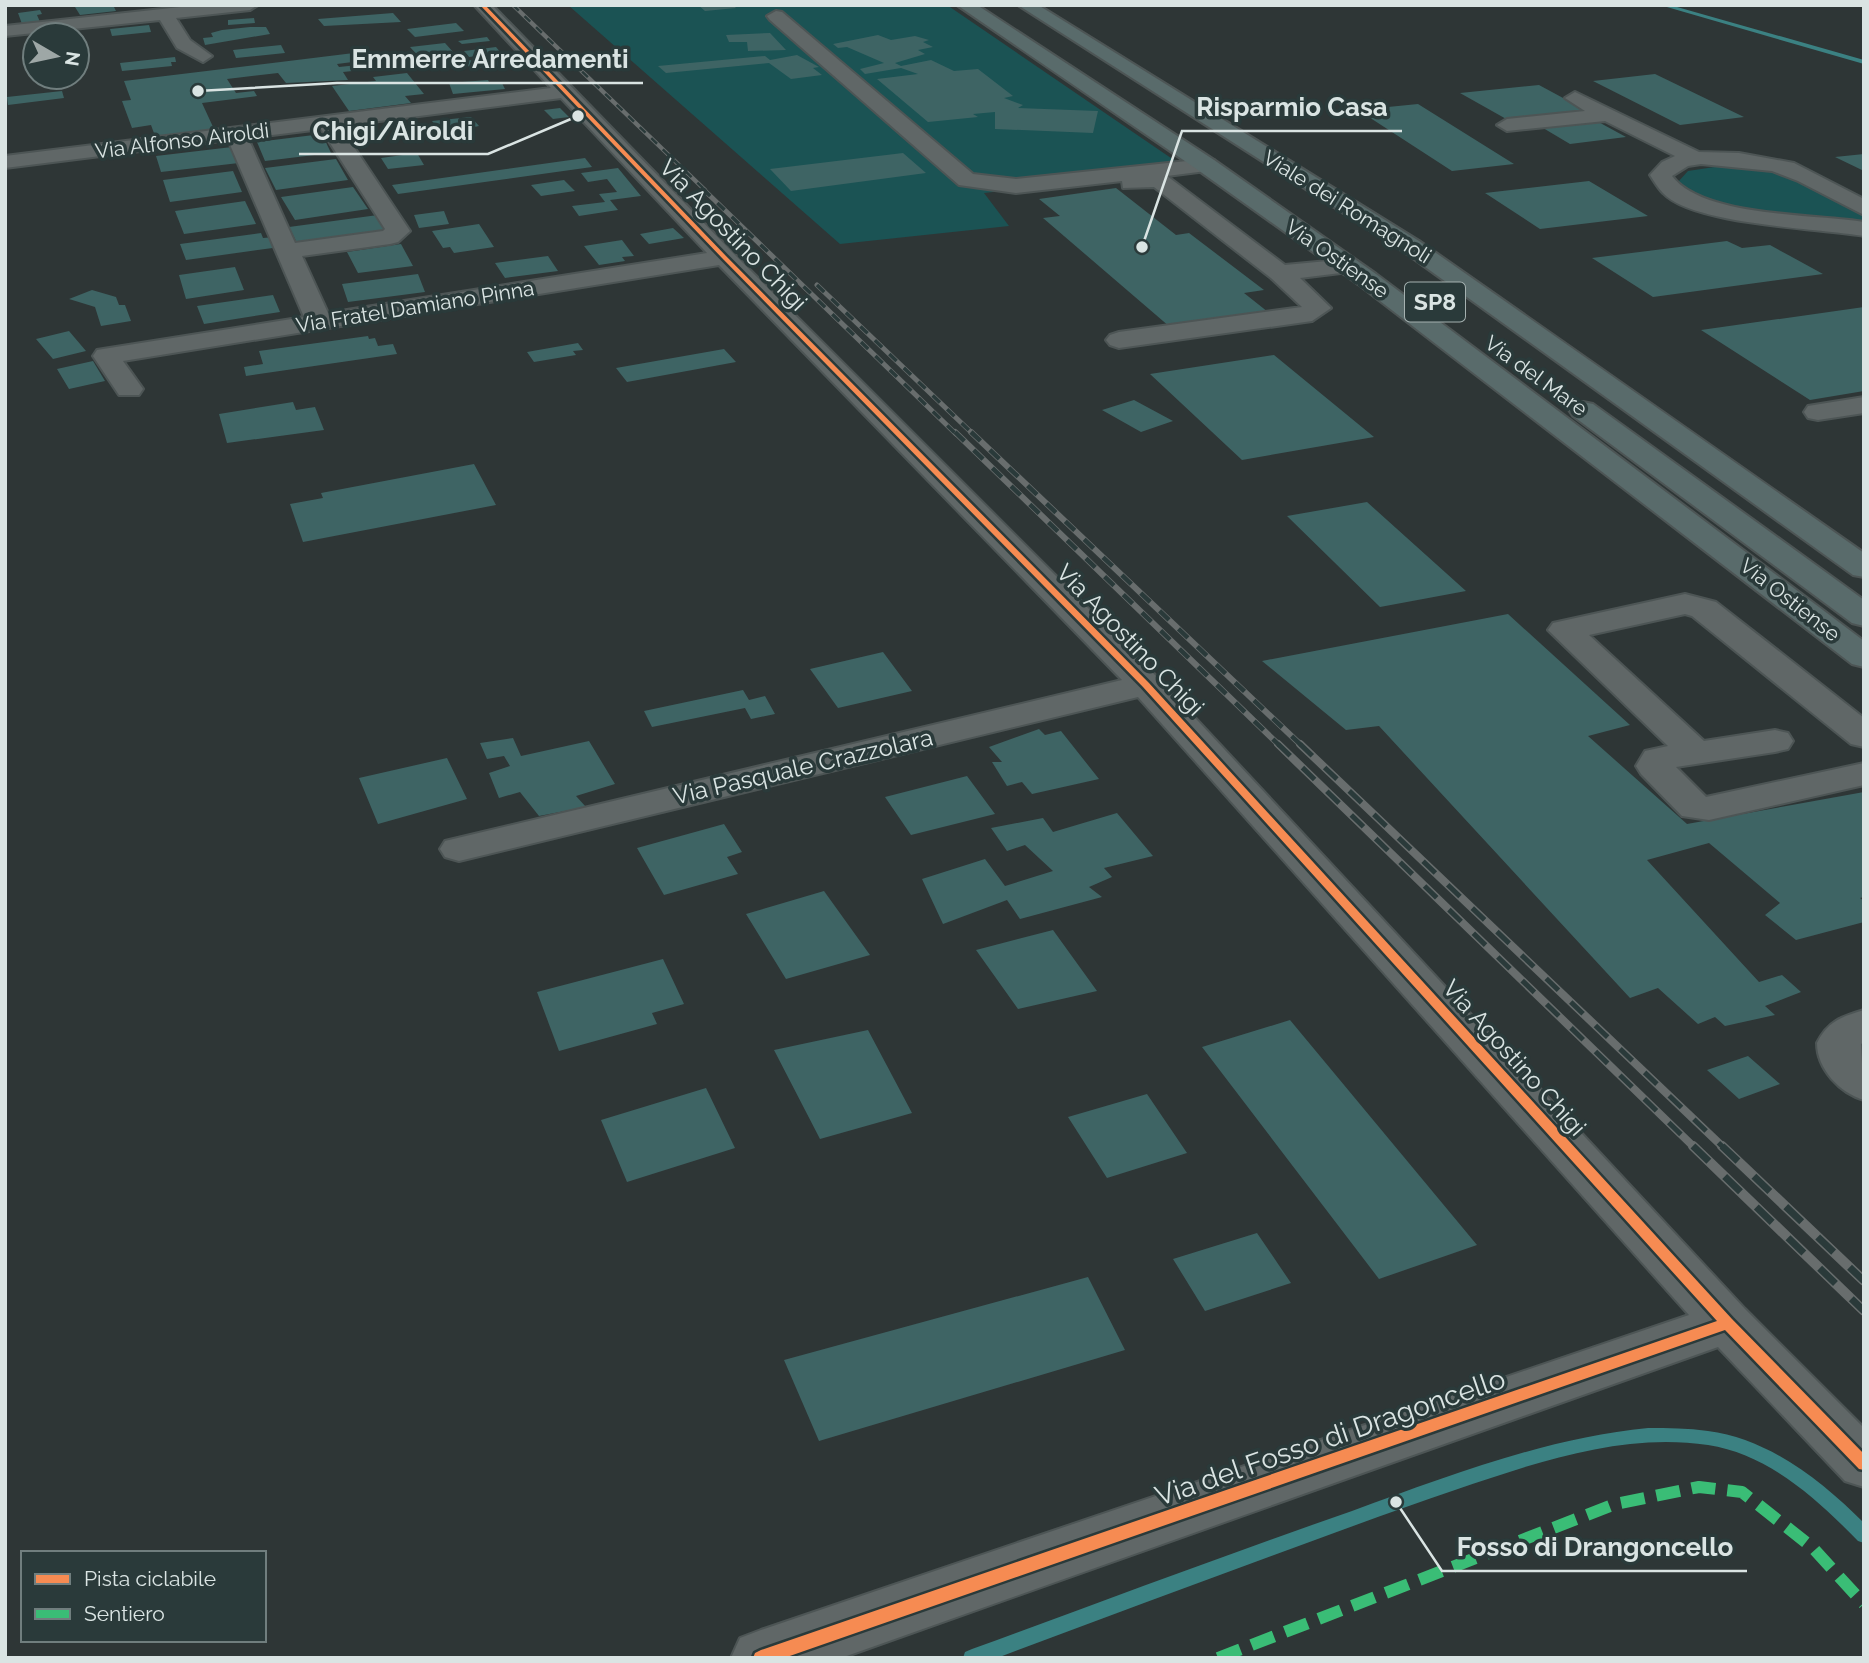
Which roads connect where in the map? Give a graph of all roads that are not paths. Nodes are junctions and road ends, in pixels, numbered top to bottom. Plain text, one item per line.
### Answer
1 (250, 5) edge
2 (482, 5) edge
3 (965, 5) edge
4 (993, 5) edge
5 (1026, 5) edge
6 (165, 14) junction
7 (776, 16) dead end
8 (5, 31) edge
9 (203, 56) dead end
10 (566, 92) junction
11 (1575, 98) dead end
12 (1604, 114) junction
13 (328, 123) junction
14 (1507, 125) dead end
15 (236, 135) junction
16 (1696, 159) junction
17 (5, 162) edge
18 (1206, 165) junction
19 (1013, 207) dead end
20 (1864, 208) edge
21 (1864, 229) edge
22 (286, 251) junction
23 (724, 257) junction
24 (1349, 266) junction
25 (1280, 273) junction
26 (319, 322) junction
27 (1119, 340) dead end
28 (1491, 343) dead end
29 (129, 389) dead end
30 (1568, 399) dead end
31 (1864, 405) edge
32 (1818, 412) dead end
33 (1864, 568) edge
34 (1864, 616) edge
35 (1723, 624) junction
36 (1864, 657) edge
37 (1146, 685) junction
38 (1864, 706) edge
39 (1864, 736) edge
40 (1775, 741) dead end
41 (1696, 753) junction
42 (1850, 780) edge
43 (458, 849) dead end
44 (1864, 1026) edge
45 (1864, 1084) edge
46 (1727, 1323) junction
47 (1864, 1464) edge
48 (761, 1658) edge

1 - 6 street
2 - 10 street, Via Agostino Chigi
3 - 18 main road, Via Ostiense
4 - 28 main road, Via del Mare / SP8
5 - 33 main road, Viale dei Romagnoli
6 - 8 street
6 - 9 street
7 - 18 street
10 - 13 street, Via Alfonso Airoldi
10 - 23 street, Via Agostino Chigi
11 - 12 street
12 - 14 street
12 - 16 street
13 - 15 street, Via Alfonso Airoldi
13 - 22 street
15 - 17 street, Via Alfonso Airoldi
15 - 22 street
16 - 20 street
16 - 21 street
18 - 24 main road, Via Ostiense
19 - 25 street
22 - 26 street
23 - 26 street, Via Fratel Damiano Pinna
23 - 37 street, Via Agostino Chigi
24 - 25 street
24 - 36 main road, Via Ostiense
25 - 27 street
26 - 29 street, Via Fratel Damiano Pinna
30 - 34 main road, Via del Mare
31 - 32 street
35 - 38 street
35 - 39 street
35 - 41 street
37 - 43 street, Via Pasquale Crazzolara
37 - 46 street, Via Agostino Chigi
40 - 41 street
41 - 42 street
44 - 45 street
46 - 47 street
46 - 48 street, Via del Fosso di Dragoncello

